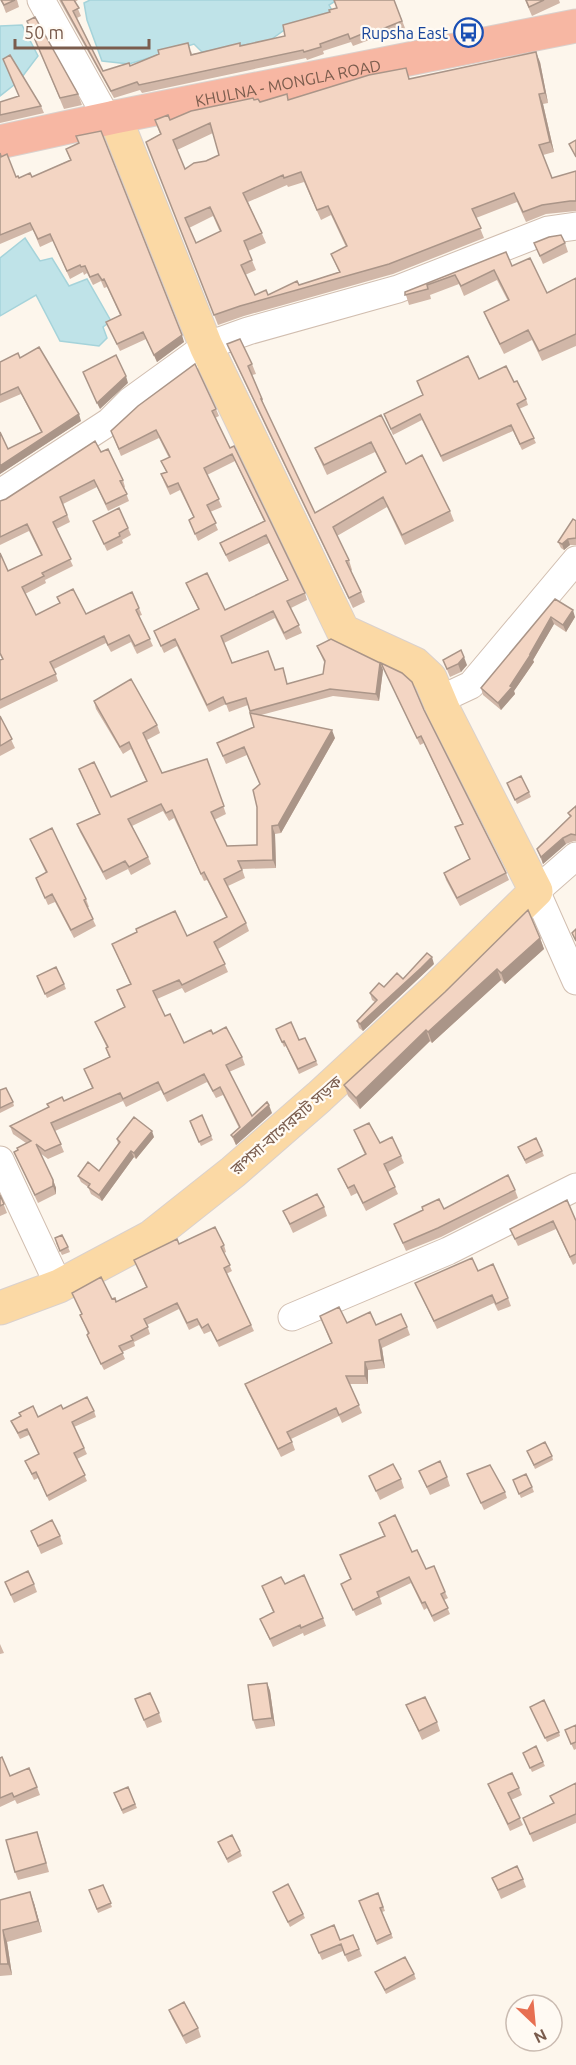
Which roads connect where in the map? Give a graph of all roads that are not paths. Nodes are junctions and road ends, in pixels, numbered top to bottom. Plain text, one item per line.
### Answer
1 (41, 0) edge
2 (576, 26) edge
3 (111, 118) junction
4 (0, 142) edge
5 (576, 226) edge
6 (206, 346) junction
7 (0, 493) edge
8 (576, 560) edge
9 (439, 700) junction
10 (576, 856) edge
11 (536, 891) junction
12 (576, 981) edge
13 (0, 1160) edge
14 (576, 1187) edge
15 (59, 1286) junction
16 (0, 1308) edge
17 (292, 1317) dead end

1 - 3 street
2 - 3 highway, KHULNA - MONGLA ROAD
3 - 4 highway, KHULNA - MONGLA ROAD
3 - 6 main road
5 - 6 street
6 - 7 street
6 - 9 main road
8 - 9 street
9 - 11 main road
10 - 11 street
11 - 12 street
11 - 15 main road, রূপসা-বাগেরহাট সড়ক
13 - 15 street
14 - 17 street
15 - 16 main road, রূপসা-বাগেরহাট সড়ক

